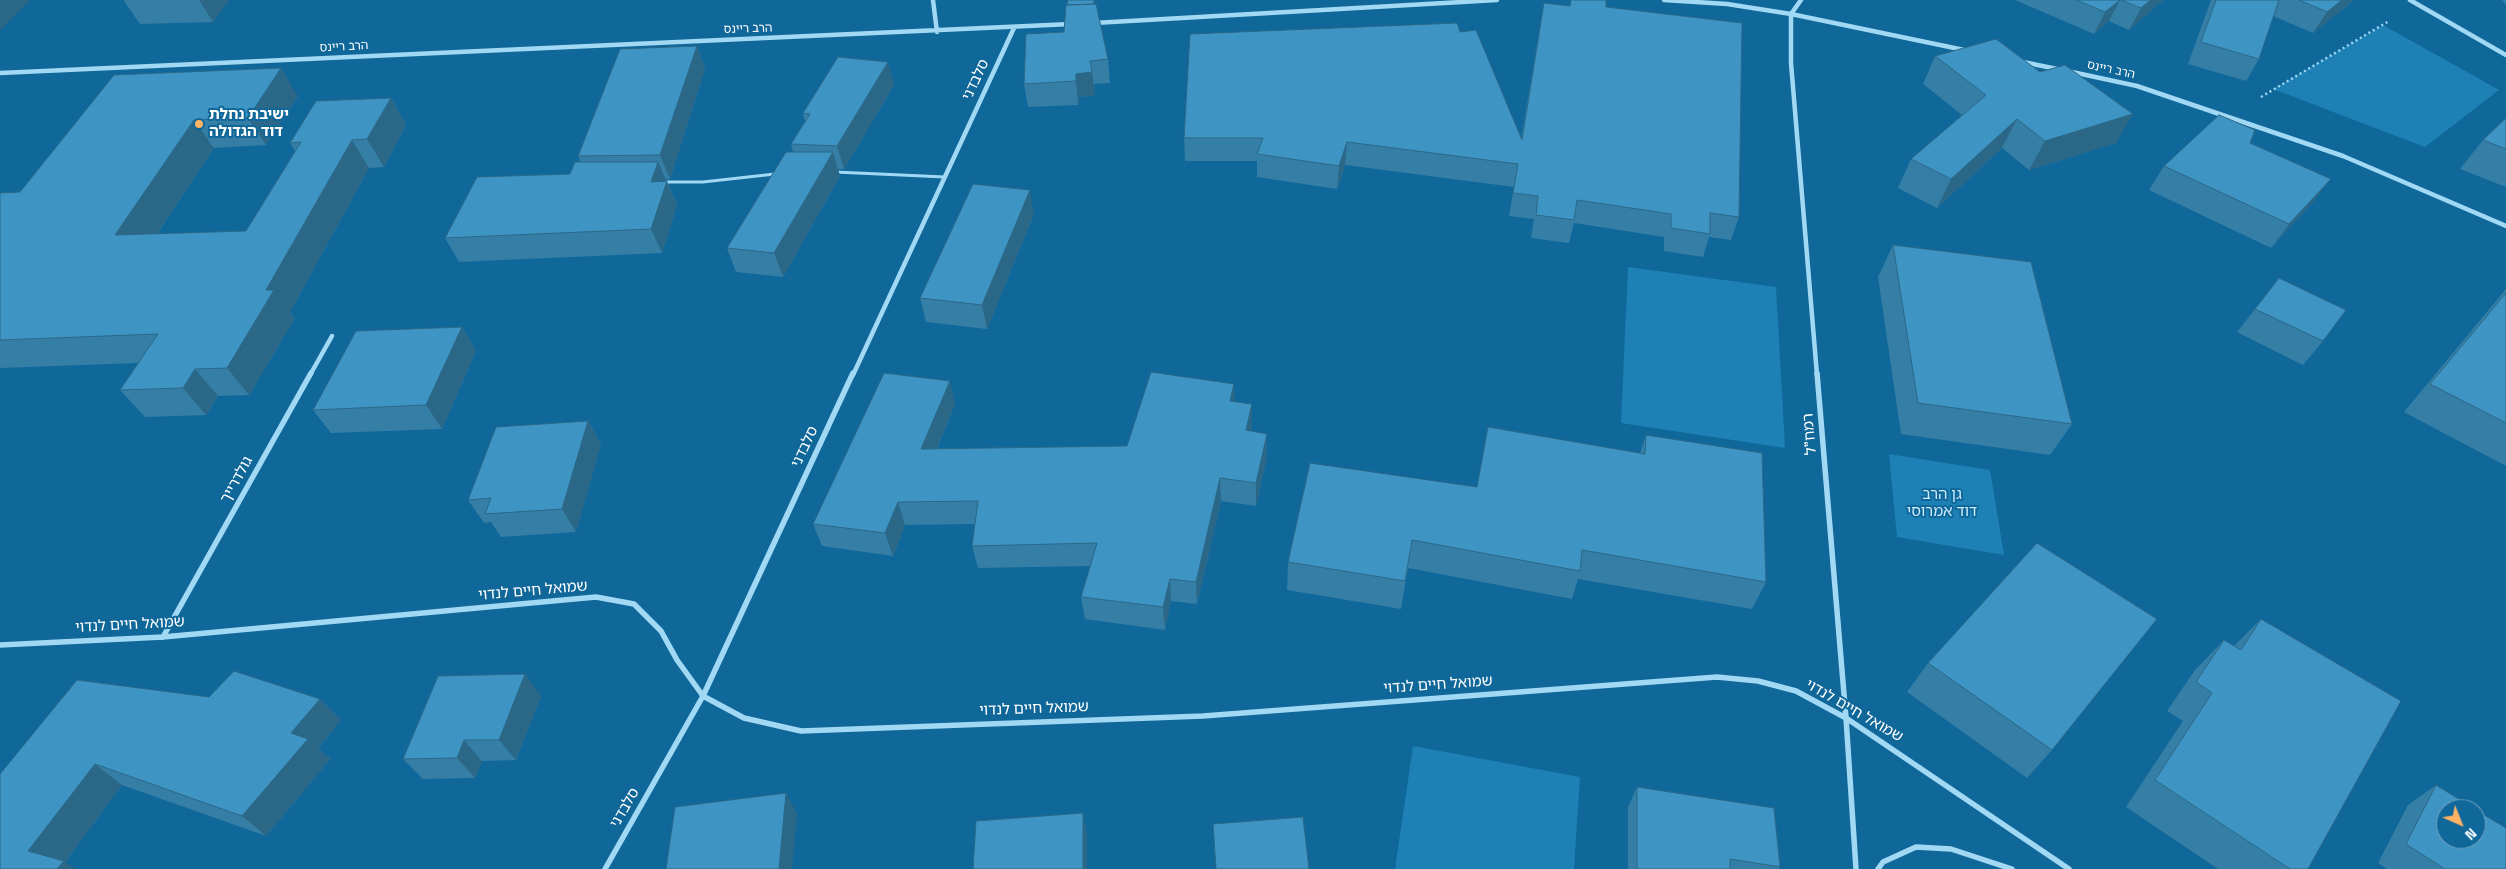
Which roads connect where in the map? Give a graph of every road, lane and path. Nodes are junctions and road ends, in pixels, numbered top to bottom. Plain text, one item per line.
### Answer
1 (933, 0) edge
2 (1497, 0) edge
3 (1664, 0) edge
4 (1802, 0) edge
5 (2410, 0) edge
6 (2417, 4) junction
7 (1791, 14) junction
8 (1073, 24) edge
9 (1083, 24) edge
10 (1014, 28) junction
11 (937, 32) junction
12 (1974, 52) edge
13 (2506, 55) edge
14 (2022, 62) edge
15 (2060, 70) edge
16 (2070, 72) edge
17 (0, 73) edge
18 (2227, 117) junction
19 (832, 172) edge
20 (776, 174) edge
21 (945, 177) junction
22 (655, 182) edge
23 (2506, 226) edge
24 (332, 336) dead end
25 (163, 637) junction
26 (0, 645) edge
27 (703, 696) junction
28 (1846, 718) junction
29 (604, 869) edge
30 (1856, 869) edge
31 (1878, 869) edge
32 (2012, 869) edge
33 (2069, 869) edge

1 - 11 street
2 - 9 street
3 - 7 street
4 - 7 street
5 - 6 street
6 - 13 street
6 - 18 path
7 - 12 street
7 - 28 street, רמח"ל
8 - 10 street, הרב ריינס
10 - 11 street, הרב ריינס
10 - 21 street, סלבדני
11 - 17 street, הרב ריינס
14 - 15 street
16 - 18 street, הרב ריינס
18 - 23 street, הרב ריינס
19 - 21 lane
20 - 22 lane
21 - 27 street, סלבדני
24 - 25 street, גולדרייך
25 - 26 street, שמואל חיים לנדוי
25 - 27 street, שמואל חיים לנדוי
27 - 28 street, שמואל חיים לנדוי
27 - 29 street, סלבדני
28 - 30 street, רמח"ל
28 - 33 street, שמואל חיים לנדוי
31 - 32 street

